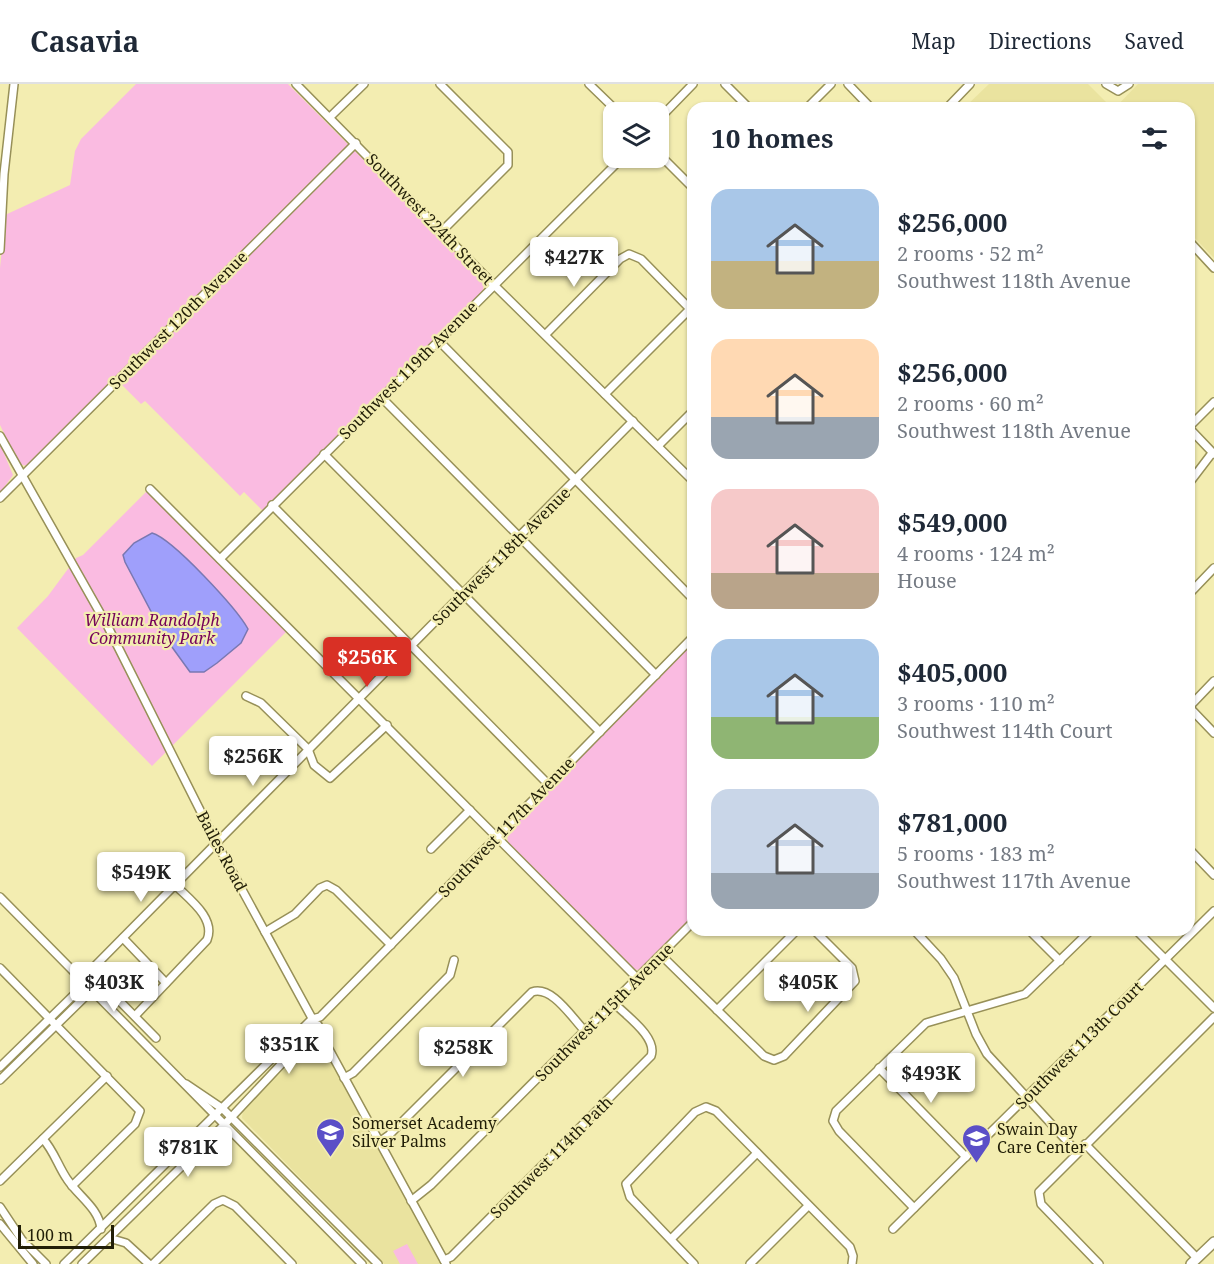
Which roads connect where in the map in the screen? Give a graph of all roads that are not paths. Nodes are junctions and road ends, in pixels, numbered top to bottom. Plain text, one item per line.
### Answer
1 (14, 84) edge
2 (296, 84) edge
3 (364, 84) edge
4 (440, 84) edge
5 (589, 84) edge
6 (693, 84) edge
7 (725, 84) edge
8 (831, 84) edge
9 (848, 84) edge
10 (970, 84) edge
11 (1106, 84) edge
12 (1129, 84) edge
13 (608, 102) edge
14 (743, 102) edge
15 (813, 102) edge
16 (866, 102) edge
17 (953, 102) edge
18 (669, 109) edge
19 (330, 117) junction
20 (356, 143) junction
21 (669, 164) edge
22 (612, 168) edge
23 (687, 182) edge
24 (441, 232) junction
25 (1195, 247) edge
26 (0, 250) edge
27 (1214, 268) edge
28 (493, 284) junction
29 (687, 305) edge
30 (687, 315) edge
31 (546, 334) junction
32 (438, 340) junction
33 (605, 394) junction
34 (381, 397) junction
35 (1214, 402) edge
36 (687, 417) edge
37 (633, 421) junction
38 (1195, 423) edge
39 (1195, 434) edge
40 (0, 436) edge
41 (658, 447) junction
42 (324, 454) junction
43 (1213, 454) edge
44 (687, 475) edge
45 (1195, 476) edge
46 (21, 477) junction
47 (576, 480) junction
48 (150, 489) dead end
49 (0, 498) edge
50 (272, 505) junction
51 (519, 537) junction
52 (219, 559) junction
53 (1214, 568) edge
54 (1195, 588) edge
55 (687, 593) edge
56 (463, 594) junction
57 (687, 643) edge
58 (412, 646) junction
59 (656, 675) junction
60 (1214, 681) edge
61 (246, 696) dead end
62 (359, 698) junction
63 (1195, 702) edge
64 (1195, 712) edge
65 (387, 726) junction
66 (600, 732) junction
67 (1214, 733) edge
68 (308, 749) junction
69 (548, 784) junction
70 (470, 810) junction
71 (497, 836) junction
72 (216, 842) junction
73 (431, 849) dead end
74 (1195, 855) edge
75 (1214, 875) edge
76 (175, 885) junction
77 (0, 897) edge
78 (1214, 911) edge
79 (687, 928) edge
80 (1195, 930) edge
81 (265, 932) junction
82 (791, 936) edge
83 (819, 936) edge
84 (919, 936) edge
85 (1035, 936) edge
86 (1085, 936) edge
87 (1142, 936) edge
88 (1190, 936) edge
89 (123, 938) junction
90 (391, 945) junction
91 (661, 954) junction
92 (454, 960) dead end
93 (1166, 960) junction
94 (1060, 961) junction
95 (0, 968) edge
96 (90, 971) junction
97 (75, 973) junction
98 (637, 978) junction
99 (166, 982) junction
100 (85, 984) junction
101 (92, 990) junction
102 (613, 1002) junction
103 (1214, 1008) edge
104 (717, 1010) junction
105 (967, 1010) junction
106 (135, 1016) junction
107 (1214, 1017) edge
108 (50, 1018) junction
109 (316, 1018) junction
110 (56, 1025) junction
111 (317, 1028) junction
112 (585, 1031) junction
113 (156, 1038) dead end
114 (0, 1067) edge
115 (879, 1068) junction
116 (1, 1076) edge
117 (107, 1076) junction
118 (344, 1078) junction
119 (181, 1082) junction
120 (1026, 1098) junction
121 (224, 1109) junction
122 (216, 1117) junction
123 (232, 1118) junction
124 (224, 1125) junction
125 (43, 1139) junction
126 (379, 1142) junction
127 (1085, 1144) junction
128 (1077, 1152) junction
129 (757, 1153) junction
130 (966, 1157) junction
131 (0, 1181) edge
132 (72, 1186) junction
133 (411, 1201) junction
134 (808, 1206) junction
135 (0, 1207) edge
136 (914, 1208) junction
137 (96, 1212) junction
138 (114, 1216) junction
139 (0, 1224) edge
140 (122, 1224) junction
141 (101, 1229) junction
142 (893, 1229) dead end
143 (109, 1238) junction
144 (671, 1239) junction
145 (1214, 1242) edge
146 (126, 1243) junction
147 (366, 1252) junction
148 (688, 1258) junction
149 (1194, 1261) edge
150 (445, 1262) edge
151 (852, 1262) edge
152 (357, 1263) edge
153 (33, 1264) edge
154 (46, 1264) edge
155 (64, 1264) edge
156 (82, 1264) edge
157 (151, 1264) edge
158 (292, 1264) edge
159 (378, 1264) edge
160 (682, 1264) edge
161 (694, 1264) edge
162 (750, 1264) edge
163 (1099, 1264) edge

1 - 26 street
2 - 19 street, Southwest 224th Street
3 - 19 street
4 - 24 street
5 - 13 street
6 - 18 street
7 - 14 street
8 - 15 street
9 - 16 street
10 - 17 street
11 - 12 street
19 - 20 street, Southwest 224th Street
20 - 24 street, Southwest 224th Street
20 - 46 street, Southwest 120th Avenue
21 - 23 street
22 - 28 street, Southwest 119th Avenue
24 - 28 street, Southwest 224th Street
25 - 27 street
28 - 31 street, Southwest 224th Street
28 - 32 street, Southwest 119th Avenue
29 - 31 street
30 - 33 street
31 - 33 street, Southwest 224th Street
32 - 34 street, Southwest 119th Avenue
32 - 47 street
33 - 37 street, Southwest 224th Street
34 - 42 street, Southwest 119th Avenue
34 - 51 street
35 - 38 street
36 - 41 street
37 - 41 street, Southwest 224th Street
37 - 47 street, Southwest 118th Avenue
39 - 43 street
40 - 46 street, Bailes Road
41 - 44 street, Southwest 224th Street
42 - 50 street, Southwest 119th Avenue
42 - 56 street
43 - 45 street
46 - 49 street, Southwest 120th Avenue
46 - 72 street, Bailes Road
47 - 51 street, Southwest 118th Avenue
47 - 55 street
48 - 52 street
50 - 52 street, Southwest 119th Avenue
50 - 58 street
51 - 56 street, Southwest 118th Avenue
51 - 59 street
52 - 62 street
53 - 54 street
56 - 58 street, Southwest 118th Avenue
56 - 66 street
57 - 59 street, Southwest 117th Avenue
58 - 62 street, Southwest 118th Avenue
58 - 69 street
59 - 66 street, Southwest 117th Avenue
60 - 63 street
61 - 68 street
62 - 65 street
62 - 68 street, Southwest 118th Avenue
64 - 67 street
65 - 68 street
65 - 70 street
66 - 69 street, Southwest 117th Avenue
68 - 72 street, Southwest 118th Avenue
69 - 71 street, Southwest 117th Avenue
70 - 71 street
70 - 73 street
71 - 90 street, Southwest 117th Avenue
71 - 98 street
72 - 76 street, Southwest 118th Avenue
72 - 81 street, Bailes Road
74 - 75 street
76 - 89 street, Southwest 118th Avenue
76 - 99 street
77 - 97 street
78 - 80 street, Southwest 113th Court
79 - 91 street, Southwest 115th Avenue
81 - 90 street
81 - 109 street, Bailes Road
82 - 104 street
83 - 104 street
84 - 105 street
85 - 94 street
86 - 94 street
87 - 93 street
88 - 93 street, Southwest 113th Court
89 - 96 street, Southwest 118th Avenue
89 - 99 street
90 - 109 street, Southwest 117th Avenue
91 - 98 street, Southwest 115th Avenue
91 - 104 street
92 - 118 street
93 - 103 street
93 - 120 street, Southwest 113th Court
94 - 105 street
95 - 108 street
96 - 97 street
96 - 106 street
97 - 100 street
98 - 102 street, Southwest 115th Avenue
99 - 106 street
100 - 101 street
100 - 108 street
101 - 110 street
101 - 119 street
102 - 112 street, Southwest 115th Avenue
102 - 150 street, Southwest 114th Path
105 - 115 street
105 - 120 street
106 - 113 street
107 - 127 street
108 - 110 street
108 - 114 street
109 - 111 street, Southwest 117th Avenue
109 - 121 street, Southwest 117th Avenue
110 - 116 street
110 - 117 street
111 - 118 street
111 - 123 street, Southwest 117th Avenue
112 - 126 street
112 - 133 street, Southwest 115th Avenue
115 - 130 street
115 - 136 street
117 - 125 street
117 - 132 street
118 - 126 street
119 - 121 street
119 - 122 street
120 - 128 street
120 - 130 street, Southwest 113th Court
121 - 122 street, Southwest 117th Avenue
121 - 123 street
122 - 124 street
122 - 138 street, Southwest 117th Avenue
123 - 124 street, Southwest 117th Avenue
123 - 147 street
124 - 140 street, Southwest 117th Avenue
124 - 152 street
125 - 131 street
125 - 132 street
126 - 133 street
127 - 128 street
127 - 149 street
128 - 163 street
129 - 134 street
129 - 144 street
129 - 144 street
130 - 136 street, Southwest 113th Court
132 - 137 street
133 - 150 street
134 - 151 street
134 - 162 street
135 - 154 street
136 - 142 street, Southwest 113th Court
137 - 138 street
137 - 141 street
138 - 141 street, Southwest 117th Avenue
139 - 153 street
140 - 143 street, Southwest 117th Avenue
140 - 146 street
141 - 155 street, Southwest 117th Avenue
143 - 146 street
143 - 156 street, Southwest 117th Avenue
144 - 148 street
145 - 149 main road
146 - 157 street
147 - 152 street
147 - 159 street
148 - 160 street
148 - 161 street
157 - 158 street

